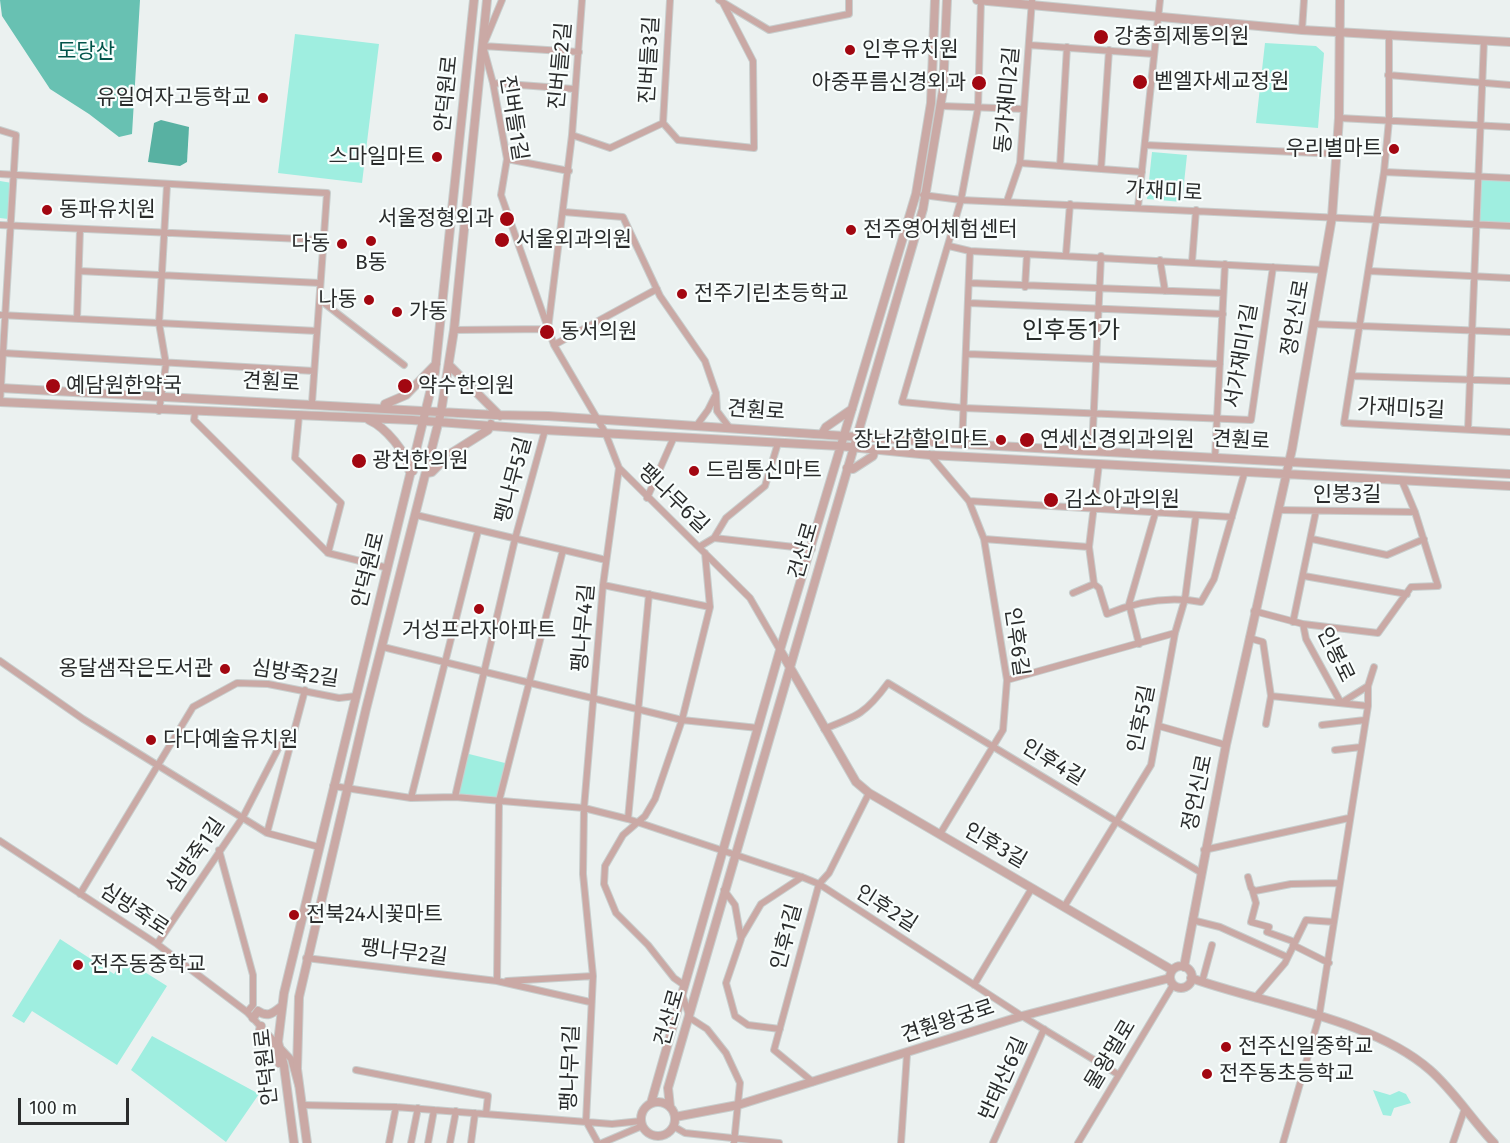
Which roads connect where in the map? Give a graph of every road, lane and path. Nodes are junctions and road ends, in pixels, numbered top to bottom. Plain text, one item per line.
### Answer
1 (474, 0) edge
2 (487, 0) edge
3 (502, 0) edge
4 (582, 0) edge
5 (670, 0) edge
6 (849, 0) edge
7 (935, 0) edge
8 (947, 0) edge
9 (977, 0) edge
10 (981, 0) edge
11 (1160, 0) edge
12 (1304, 0) edge
13 (1340, 0) edge
14 (721, 2) edge
15 (1032, 3) edge
16 (1159, 14) junction
17 (1302, 30) junction
18 (1341, 32) junction
19 (1389, 34) junction
20 (1484, 40) junction
21 (1510, 42) edge
22 (1029, 45) junction
23 (483, 46) junction
24 (1067, 47) junction
25 (1109, 50) junction
26 (579, 52) junction
27 (1154, 54) junction
28 (1388, 75) junction
29 (493, 83) junction
30 (1483, 84) junction
31 (1510, 85) edge
32 (574, 89) junction
33 (941, 106) junction
34 (978, 108) junction
35 (1023, 109) junction
36 (1340, 118) junction
37 (1389, 120) junction
38 (663, 123) junction
39 (1481, 124) junction
40 (1510, 126) edge
41 (0, 130) edge
42 (572, 135) junction
43 (1145, 145) junction
44 (1337, 154) junction
45 (507, 159) junction
46 (1020, 163) junction
47 (1060, 166) junction
48 (1101, 169) junction
49 (568, 171) junction
50 (1142, 172) junction
51 (1384, 172) junction
52 (0, 174) edge
53 (13, 175) junction
54 (1480, 176) junction
55 (1510, 178) edge
56 (167, 185) junction
57 (916, 194) junction
58 (927, 196) junction
59 (961, 200) junction
60 (1007, 201) junction
61 (1070, 204) junction
62 (1138, 207) junction
63 (1196, 210) junction
64 (564, 212) junction
65 (1332, 217) junction
66 (1377, 219) junction
67 (1477, 224) junction
68 (0, 225) edge
69 (1510, 225) edge
70 (11, 226) junction
71 (80, 229) junction
72 (164, 233) junction
73 (323, 240) junction
74 (949, 246) junction
75 (970, 251) junction
76 (1027, 254) junction
77 (1066, 254) junction
78 (1101, 256) junction
79 (1160, 260) junction
80 (1192, 262) junction
81 (1225, 264) junction
82 (1274, 267) junction
83 (1323, 270) junction
84 (79, 271) junction
85 (1369, 271) junction
86 (162, 275) junction
87 (1475, 275) junction
88 (1510, 278) edge
89 (320, 283) junction
90 (970, 283) junction
91 (1025, 287) junction
92 (1099, 289) junction
93 (657, 290) junction
94 (1165, 291) junction
95 (1223, 293) junction
96 (320, 300) junction
97 (969, 303) junction
98 (1098, 309) junction
99 (1223, 314) junction
100 (3, 315) edge
101 (77, 319) junction
102 (159, 323) junction
103 (1313, 324) junction
104 (1360, 326) junction
105 (548, 329) junction
106 (454, 330) junction
107 (317, 331) junction
108 (1472, 331) junction
109 (1510, 332) edge
110 (554, 345) junction
111 (3, 353) junction
112 (968, 354) junction
113 (1096, 358) junction
114 (166, 364) junction
115 (436, 364) junction
116 (1220, 364) junction
117 (404, 365) dead end
118 (449, 365) junction
119 (314, 371) junction
120 (1352, 376) junction
121 (1470, 379) junction
122 (1510, 381) edge
123 (1, 388) edge
124 (716, 393) junction
125 (160, 396) junction
126 (0, 402) edge
127 (312, 403) junction
128 (384, 408) junction
129 (964, 408) junction
130 (709, 409) junction
131 (852, 409) junction
132 (717, 410) junction
133 (159, 411) junction
134 (426, 411) junction
135 (195, 412) junction
136 (441, 412) junction
137 (1094, 412) junction
138 (299, 416) junction
139 (500, 416) junction
140 (365, 418) junction
141 (1218, 418) junction
142 (597, 420) junction
143 (424, 421) junction
144 (438, 422) junction
145 (491, 424) junction
146 (697, 425) junction
147 (729, 427) junction
148 (1468, 429) junction
149 (545, 430) junction
150 (604, 432) junction
151 (1510, 432) edge
152 (822, 434) junction
153 (844, 436) junction
154 (856, 436) junction
155 (674, 437) junction
156 (778, 443) junction
157 (962, 444) junction
158 (840, 446) junction
159 (853, 447) junction
160 (875, 449) junction
161 (1092, 450) junction
162 (930, 455) junction
163 (1215, 457) junction
164 (1289, 462) junction
165 (1099, 464) junction
166 (619, 468) junction
167 (846, 468) junction
168 (413, 471) junction
169 (1245, 471) junction
170 (427, 472) junction
171 (1286, 472) junction
172 (1510, 474) edge
173 (1402, 481) junction
174 (1510, 486) edge
175 (647, 498) junction
176 (969, 501) junction
177 (1094, 510) junction
178 (1278, 510) junction
179 (1316, 511) junction
180 (1415, 512) junction
181 (1155, 514) junction
182 (416, 515) junction
183 (1196, 515) junction
184 (1232, 517) junction
185 (478, 531) junction
186 (714, 538) junction
187 (515, 539) junction
188 (984, 539) junction
189 (1312, 539) junction
190 (1424, 540) junction
191 (699, 547) junction
192 (1089, 547) junction
193 (812, 549) junction
194 (563, 550) junction
195 (705, 552) junction
196 (328, 553) junction
197 (606, 560) junction
198 (388, 568) junction
199 (1304, 576) junction
200 (1094, 584) junction
201 (603, 585) junction
202 (1073, 593) dead end
203 (649, 594) junction
204 (1407, 594) junction
205 (1185, 599) junction
206 (1130, 604) junction
207 (710, 607) junction
208 (1254, 611) junction
209 (1293, 622) junction
210 (1303, 624) junction
211 (1175, 633) junction
212 (1249, 638) junction
213 (1139, 644) junction
214 (383, 647) junction
215 (780, 650) junction
216 (0, 662) edge
217 (447, 662) junction
218 (789, 666) junction
219 (1374, 666) dead end
220 (484, 672) junction
221 (1007, 680) junction
222 (530, 683) junction
223 (1368, 686) junction
224 (305, 690) junction
225 (356, 696) junction
226 (1271, 696) junction
227 (594, 699) junction
228 (1341, 703) junction
229 (1368, 706) junction
230 (636, 709) junction
231 (682, 720) junction
232 (1365, 720) junction
233 (1266, 724) dead end
234 (1322, 725) dead end
235 (1159, 726) junction
236 (758, 728) junction
237 (824, 729) junction
238 (280, 745) dead end
239 (1226, 745) junction
240 (992, 746) junction
241 (1361, 747) junction
242 (1335, 750) dead end
243 (160, 765) junction
244 (333, 786) junction
245 (347, 789) junction
246 (868, 793) junction
247 (455, 797) junction
248 (411, 798) junction
249 (499, 801) junction
250 (584, 808) junction
251 (243, 817) junction
252 (628, 819) junction
253 (1349, 819) junction
254 (1115, 821) junction
255 (638, 822) junction
256 (267, 834) junction
257 (940, 834) junction
258 (0, 840) edge
259 (319, 847) junction
260 (219, 850) junction
261 (1204, 850) junction
262 (722, 851) junction
263 (734, 855) junction
264 (1200, 873) junction
265 (802, 877) junction
266 (1248, 877) dead end
267 (1340, 883) junction
268 (819, 884) junction
269 (1032, 888) junction
270 (1251, 888) junction
271 (724, 890) junction
272 (80, 894) junction
273 (1064, 907) junction
274 (1192, 920) junction
275 (1334, 922) junction
276 (741, 939) junction
277 (157, 944) junction
278 (1294, 944) junction
279 (1212, 945) dead end
280 (1287, 957) junction
281 (306, 958) junction
282 (1329, 963) junction
283 (1184, 967) junction
284 (593, 976) junction
285 (1172, 978) junction
286 (1191, 978) junction
287 (497, 981) junction
288 (1202, 982) junction
289 (974, 985) junction
290 (683, 989) junction
291 (1255, 998) junction
292 (590, 1002) junction
293 (282, 1006) junction
294 (250, 1015) junction
295 (1023, 1016) junction
296 (1319, 1017) junction
297 (690, 1018) junction
298 (261, 1026) junction
299 (780, 1029) junction
300 (1044, 1029) junction
301 (278, 1042) junction
302 (907, 1054) junction
303 (284, 1066) junction
304 (356, 1070) dead end
305 (1119, 1075) junction
306 (813, 1082) junction
307 (299, 1087) junction
308 (651, 1103) junction
309 (301, 1105) junction
310 (738, 1105) junction
311 (396, 1107) junction
312 (670, 1107) junction
313 (418, 1108) junction
314 (434, 1110) junction
315 (456, 1111) junction
316 (1464, 1111) junction
317 (475, 1113) junction
318 (486, 1114) junction
319 (675, 1117) junction
320 (586, 1122) junction
321 (642, 1124) junction
322 (673, 1126) junction
323 (656, 1139) edge
324 (735, 1141) edge
325 (294, 1143) edge
326 (307, 1143) edge
327 (389, 1143) edge
328 (411, 1143) edge
329 (428, 1143) edge
330 (450, 1143) edge
331 (471, 1143) edge
332 (600, 1143) edge
333 (779, 1143) edge
334 (901, 1143) edge
335 (993, 1143) edge
336 (1078, 1143) edge
337 (1283, 1143) edge
338 (1453, 1143) edge
339 (1494, 1143) edge

1 - 115 street, 안덕원로
2 - 23 street, 안덕원로
3 - 23 street
4 - 26 street, 진버들2길
5 - 38 street, 진버들3길
6 - 14 street, 진버들3길
7 - 57 street, 건산로
8 - 33 street, 건산로
9 - 10 street
10 - 15 street
10 - 34 street
11 - 16 street
12 - 17 street
13 - 18 street, 정언신로
14 - 38 street, 진버들3길
15 - 16 street
15 - 22 street, 동가재미2길
16 - 17 street
16 - 27 street
17 - 18 street
18 - 19 street
18 - 36 street, 정언신로
19 - 20 street
19 - 28 street, 가재미5길
20 - 21 street
20 - 30 street
22 - 24 street
22 - 35 street, 동가재미2길
23 - 26 street
23 - 29 street, 진버들1길
23 - 106 street, 안덕원로
24 - 25 street
24 - 47 street
25 - 27 street
25 - 48 street
26 - 32 street, 진버들2길
27 - 43 street
28 - 30 street
28 - 37 street, 가재미5길
29 - 32 street
29 - 45 street, 진버들1길
30 - 31 street
30 - 39 street
32 - 42 street, 진버들2길
33 - 34 street
33 - 58 street, 건산로
34 - 35 street
34 - 59 street
35 - 46 street, 동가재미2길
36 - 37 street
36 - 44 street, 정언신로
37 - 39 street
37 - 51 street, 가재미5길
38 - 42 street, 진버들2길
39 - 40 street
39 - 54 street
41 - 53 street
42 - 49 street, 진버들2길
43 - 44 street
43 - 50 street
44 - 65 street, 정언신로
45 - 49 street
45 - 105 street, 진버들1길
46 - 47 street
46 - 60 street, 동가재미2길
47 - 48 street
48 - 50 street
49 - 64 street, 진버들2길
50 - 62 street
51 - 54 street
51 - 66 street, 가재미5길
52 - 53 street
53 - 56 street
53 - 70 street
54 - 55 street
54 - 67 street
56 - 72 street
56 - 73 street
57 - 58 street, 가재미로
57 - 131 street, 건산로
58 - 59 street, 가재미로
58 - 154 street, 건산로
59 - 60 street, 가재미로
59 - 74 street
60 - 61 street, 가재미로
61 - 62 street, 가재미로
61 - 77 street
62 - 63 street, 가재미로
63 - 65 street, 가재미로
63 - 80 street
64 - 93 street
64 - 105 street, 진버들2길
65 - 66 street, 가재미로
65 - 83 street, 정언신로
66 - 67 street, 가재미로
66 - 85 street, 가재미5길
67 - 69 street, 가재미로
67 - 87 street
68 - 70 street
70 - 71 street
70 - 100 street
71 - 72 street
71 - 84 street
72 - 73 street
72 - 86 street
73 - 89 street
74 - 75 street
74 - 129 street, 서가재미1길
75 - 76 street
75 - 90 street
76 - 77 street
76 - 91 street
77 - 78 street
78 - 79 street
78 - 92 street
79 - 80 street
79 - 94 street
80 - 81 street
81 - 82 street
81 - 95 street, 서가재미1길
82 - 83 street
82 - 141 street, 서가재미1길
83 - 103 street, 정언신로
84 - 86 street
84 - 101 street
85 - 87 street
85 - 104 street, 가재미5길
86 - 89 street
86 - 102 street
87 - 88 street
87 - 108 street
89 - 96 street
90 - 91 street, 서가재미1길
90 - 97 street
91 - 92 street, 서가재미1길
92 - 94 street, 서가재미1길
92 - 98 street
93 - 110 street
93 - 124 street, 견훤로
94 - 95 street, 서가재미1길
95 - 99 street, 서가재미1길
96 - 107 street
96 - 117 street
97 - 98 street, 서가재미1길
97 - 112 street
98 - 99 street, 서가재미1길
98 - 113 street
99 - 116 street, 서가재미1길
100 - 101 street
100 - 111 street
101 - 102 street
102 - 107 street
102 - 114 street
103 - 104 street
103 - 164 street, 정언신로
104 - 108 street
104 - 120 street, 가재미5길
105 - 106 street
105 - 110 street, 진버들1길
106 - 118 street, 안덕원로
107 - 119 street
108 - 109 street
108 - 121 street
110 - 142 street, 진버들1길
111 - 114 street
111 - 123 street
112 - 113 street, 서가재미1길
112 - 129 street
113 - 116 street, 서가재미1길
113 - 137 street
114 - 119 street
114 - 125 street
115 - 128 street
115 - 134 street, 안덕원로
116 - 141 street, 서가재미1길
118 - 136 street, 안덕원로
118 - 139 street
119 - 127 street
120 - 121 street, 가재미5길
120 - 148 street, 가재미5길
121 - 122 street, 가재미5길
121 - 148 street
123 - 125 street, 견훤로
123 - 126 street
124 - 130 street
124 - 132 street, 견훤로
125 - 127 street, 견훤로
125 - 133 street
126 - 133 street, 견훤로
127 - 128 street, 견훤로
128 - 134 street, 견훤로
129 - 137 street, 서가재미1길
129 - 157 street
130 - 132 street
130 - 146 street
131 - 152 street
131 - 153 street, 건산로
132 - 147 street
133 - 135 street, 견훤로
134 - 136 street, 견훤로
134 - 143 street, 안덕원로
135 - 138 street, 견훤로
135 - 196 street
136 - 139 street, 견훤로
136 - 144 street, 안덕원로
137 - 141 street, 서가재미1길
137 - 161 street
138 - 140 street, 견훤로
138 - 196 street, 견훤로
139 - 142 street, 견훤로
140 - 143 street, 견훤로
140 - 168 street
141 - 163 street, 서가재미1길
142 - 146 street, 견훤로
142 - 150 street, 진버들1길
143 - 144 street, 견훤로
143 - 168 street, 안덕원로
144 - 145 street, 견훤로
144 - 170 street, 안덕원로
145 - 149 street, 견훤로
145 - 170 street
146 - 147 street, 견훤로
147 - 152 street, 견훤로
148 - 151 street
149 - 150 street, 견훤로
149 - 187 street, 팽나무5길
150 - 155 street, 견훤로
150 - 166 street, 팽나무6길
152 - 153 street, 견훤로
153 - 154 street, 견훤로
153 - 158 street, 건산로
154 - 157 street, 견훤로
154 - 159 street, 건산로
155 - 156 street, 견훤로
155 - 175 street
156 - 158 street, 견훤로
156 - 186 street, 견훤로
157 - 161 street, 견훤로
158 - 159 street, 견훤로
158 - 193 street, 건산로
159 - 160 street, 견훤로
159 - 167 street, 건산로
160 - 162 street, 견훤로
160 - 167 street
161 - 163 street, 견훤로
162 - 165 street, 견훤로
162 - 176 street, 인후6길
163 - 164 street, 견훤로
164 - 171 street, 정언신로
164 - 172 street, 견훤로
165 - 169 street, 견훤로
165 - 177 street
166 - 175 street, 팽나무6길
166 - 197 street, 팽나무6길
167 - 218 street, 건산로
168 - 198 street, 안덕원로
169 - 171 street, 견훤로
169 - 184 street
170 - 182 street, 안덕원로
171 - 173 street, 견훤로
171 - 178 street, 정언신로
173 - 174 street, 견훤로
173 - 180 street, 인봉3길
175 - 191 street, 팽나무6길
176 - 177 street
176 - 188 street, 인후6길
177 - 181 street
177 - 192 street
178 - 179 street, 인봉3길
178 - 208 street, 정언신로
179 - 180 street, 인봉3길
179 - 189 street
180 - 190 street, 인봉3길
181 - 183 street
181 - 206 street
182 - 185 street, 팽나무5길
182 - 214 street, 안덕원로
183 - 184 street
183 - 205 street, 인후5길
184 - 205 street
185 - 187 street, 팽나무5길
185 - 217 street, 팽나무5길
186 - 191 street
186 - 193 street, 건산로
187 - 194 street, 팽나무5길
187 - 220 street, 팽나무5길
188 - 192 street
188 - 221 street, 인후6길
189 - 190 street
189 - 199 street
190 - 204 street, 인봉3길
191 - 195 street, 팽나무6길
192 - 200 street
193 - 215 street, 건산로
194 - 197 street, 팽나무5길
194 - 222 street, 팽나무4길
195 - 207 street, 팽나무6길
195 - 215 street, 팽나무6길
196 - 198 street
197 - 201 street, 팽나무4길
198 - 225 street, 안덕원로
199 - 204 street, 인봉3길
199 - 209 street
200 - 202 street
200 - 206 street
201 - 203 street
201 - 227 street, 팽나무4길
203 - 207 street
203 - 230 street
204 - 210 street, 인봉로
205 - 206 street
205 - 211 street, 인후5길
206 - 213 street
207 - 231 street
208 - 209 street, 인봉로
208 - 212 street, 정언신로
209 - 210 street, 인봉로
210 - 228 street, 인봉로
211 - 213 street
211 - 235 street, 인후5길
212 - 226 street
212 - 239 street, 정언신로
213 - 221 street
214 - 217 street, 팽나무4길
214 - 245 street, 안덕원로
215 - 218 street, 인후3길
215 - 236 street, 건산로
216 - 243 street
217 - 220 street, 팽나무4길
217 - 248 street
218 - 237 street, 인후3길
218 - 263 street, 건산로
219 - 223 street
220 - 222 street, 팽나무4길
220 - 247 street
221 - 240 street, 인후6길
222 - 227 street, 팽나무4길
222 - 249 street, 팽나무4길
223 - 228 street, 인봉로
223 - 229 street
224 - 225 street, 심방죽2길
224 - 243 street, 심방죽2길
224 - 256 street
225 - 244 street, 안덕원로
226 - 228 street
226 - 233 street
227 - 230 street, 팽나무4길
227 - 250 street, 팽나무4길
228 - 229 street
229 - 232 street
230 - 231 street, 팽나무4길
230 - 252 street
231 - 236 street, 팽나무4길
231 - 255 street, 건산로
232 - 234 street
232 - 241 street
235 - 239 street
235 - 254 street, 인후5길
236 - 262 street, 건산로
237 - 240 street, 인후4길
237 - 246 street, 인후3길
238 - 251 street, 심방죽1길
239 - 261 street, 정언신로
240 - 254 street, 인후4길
240 - 257 street, 인후6길
241 - 242 street
241 - 253 street
243 - 251 street, 심방죽1길
243 - 272 street, 심방죽2길
244 - 245 street, 인후2길
244 - 259 street, 안덕원로
245 - 248 street, 인후2길
245 - 281 street, 안덕원로
246 - 257 street, 인후3길
246 - 268 street, 인후1길
247 - 248 street, 인후2길
247 - 249 street, 인후2길
249 - 250 street, 인후2길
249 - 287 street, 팽나무4길
250 - 252 street, 인후2길
250 - 284 street, 팽나무4길
251 - 256 street, 심방죽1길
251 - 260 street, 심방죽1길
252 - 255 street, 인후2길
253 - 261 street, 정언신로
253 - 267 street
254 - 264 street, 인후4길
254 - 273 street, 인후5길
255 - 262 street, 인후2길
255 - 290 street, 건산로
256 - 259 street, 심방죽1길
257 - 269 street, 인후3길
258 - 272 street, 심방죽로
259 - 293 street, 안덕원로
260 - 277 street, 심방죽1길
260 - 294 street
261 - 264 street, 정언신로
262 - 263 street, 인후2길
262 - 290 street, 건산로
263 - 265 street, 인후2길
263 - 271 street, 건산로
264 - 274 street, 정언신로
265 - 268 street, 인후2길
265 - 276 street
266 - 270 street
267 - 270 street
267 - 275 street
268 - 289 street, 인후2길
268 - 299 street, 인후1길
269 - 273 street, 인후3길
269 - 289 street
270 - 278 street
271 - 276 street
271 - 297 street, 건산로
272 - 277 street, 심방죽로
273 - 285 street, 인후3길
274 - 280 street
274 - 283 street, 정언신로
275 - 278 street
275 - 282 street
276 - 299 street
277 - 294 street, 심방죽로
278 - 280 street
278 - 282 street
279 - 288 street
280 - 291 street
281 - 287 street, 팽나무2길
281 - 307 street, 안덕원로
282 - 296 street
283 - 285 street
283 - 286 street
284 - 287 street, 팽나무2길
284 - 292 street, 팽나무1길
285 - 286 street
285 - 295 street, 견훤왕궁로
285 - 305 street, 물왕멀로
286 - 288 street
287 - 292 street, 팽나무2길
288 - 291 street
289 - 295 street, 인후2길
290 - 297 street
290 - 308 street, 건산로
291 - 296 street
292 - 320 street, 팽나무1길
293 - 294 street
293 - 301 street, 안덕원로
294 - 298 street, 심방죽로
295 - 300 street, 인후2길
295 - 302 street, 견훤왕궁로
296 - 316 street
296 - 337 street
297 - 310 street
297 - 312 street, 건산로
298 - 301 street, 심방죽로
298 - 303 street
299 - 306 street, 인후1길
300 - 305 street, 인후2길
300 - 335 street, 반태산6길
301 - 303 street, 안덕원로
301 - 307 street, 심방죽로
302 - 306 street, 견훤왕궁로
302 - 334 street
303 - 325 street, 안덕원로
304 - 318 street
305 - 336 street, 물왕멀로
306 - 310 street, 견훤왕궁로
307 - 309 street, 안덕원로
308 - 312 street
308 - 321 street, 건산로
309 - 311 street, 팽나무1길
309 - 326 street, 안덕원로
310 - 319 street, 견훤왕궁로
310 - 324 street
311 - 313 street, 팽나무1길
311 - 327 street
312 - 319 street, 건산로
313 - 314 street, 팽나무1길
313 - 328 street
314 - 315 street, 팽나무1길
314 - 329 street
315 - 317 street, 팽나무1길
315 - 330 street
316 - 338 street
316 - 339 street
317 - 318 street, 팽나무1길
317 - 331 street
318 - 320 street, 팽나무1길
319 - 322 street
320 - 321 street
320 - 332 street
321 - 323 street
321 - 332 street
322 - 323 street
322 - 324 street
324 - 333 street

